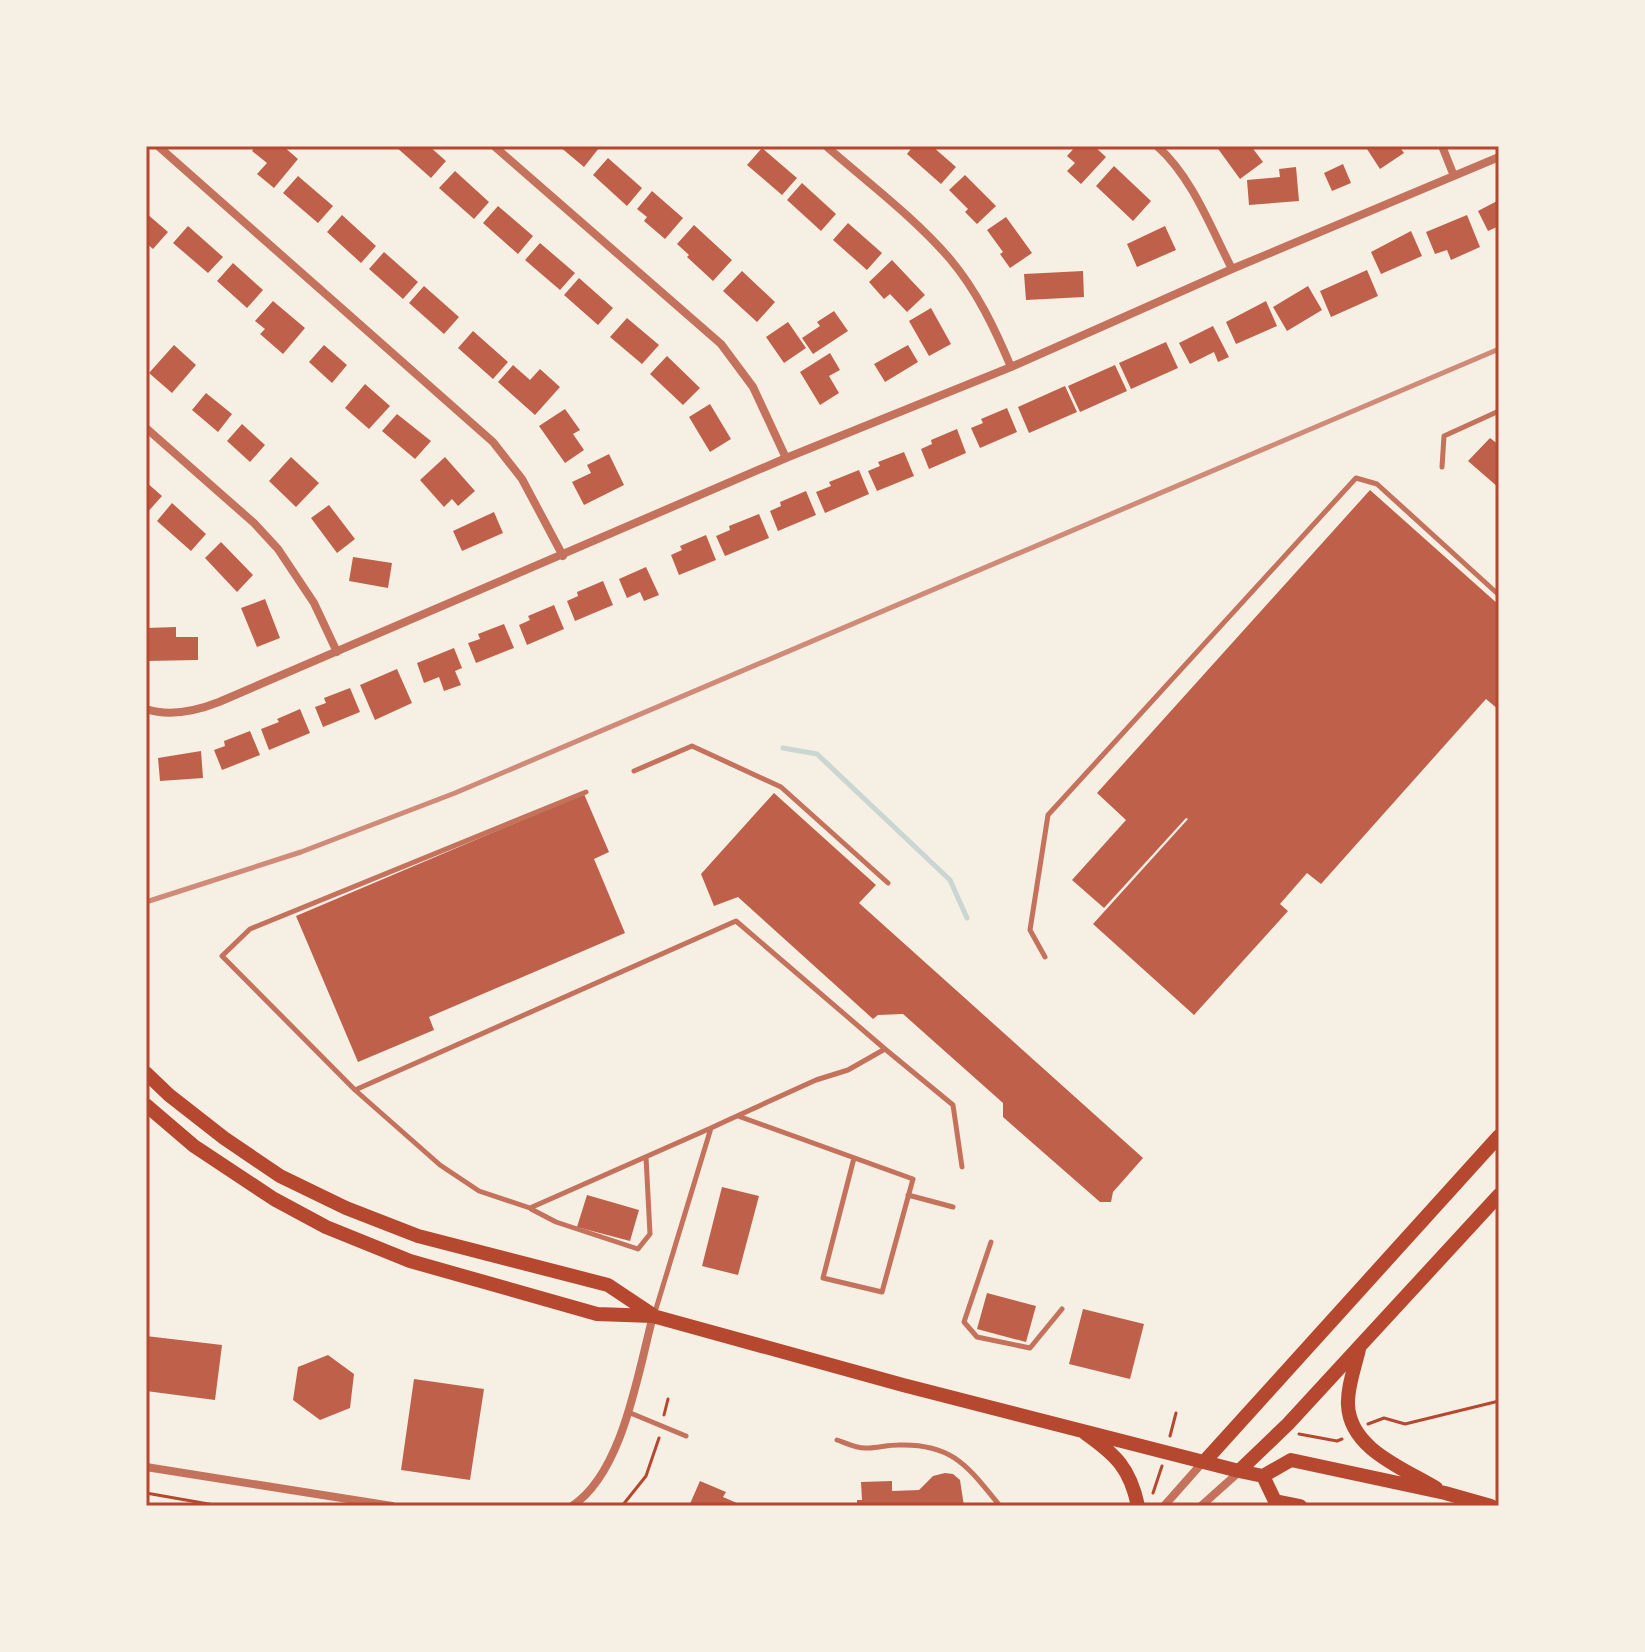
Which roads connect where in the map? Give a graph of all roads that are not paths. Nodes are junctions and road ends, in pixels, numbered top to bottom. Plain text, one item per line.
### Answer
1 (158, 146) edge
2 (494, 146) edge
3 (826, 146) edge
4 (1157, 146) edge
5 (1442, 146) edge
6 (1499, 157) edge
7 (1454, 176) junction
8 (1232, 269) junction
9 (1011, 367) junction
10 (1499, 411) edge
11 (146, 428) edge
12 (786, 458) junction
13 (1442, 467) dead end
14 (563, 556) junction
15 (1499, 595) edge
16 (337, 652) junction
17 (146, 709) edge
18 (634, 771) dead end
19 (586, 792) dead end
20 (888, 883) dead end
21 (1045, 957) dead end
22 (885, 1049) junction
23 (146, 1073) edge
24 (355, 1090) junction
25 (146, 1105) edge
26 (737, 1116) junction
27 (711, 1128) junction
28 (1499, 1136) edge
29 (646, 1157) junction
30 (854, 1158) junction
31 (962, 1167) dead end
32 (845, 1194) junction
33 (908, 1195) junction
34 (1499, 1195) edge
35 (855, 1197) dead end
36 (953, 1207) dead end
37 (530, 1208) junction
38 (838, 1220) junction
39 (848, 1223) dead end
40 (991, 1242) dead end
41 (831, 1248) junction
42 (840, 1250) dead end
43 (883, 1261) dead end
44 (890, 1263) junction
45 (1062, 1309) dead end
46 (653, 1316) junction
47 (1360, 1345) junction
48 (627, 1411) junction
49 (1079, 1428) junction
50 (686, 1436) dead end
51 (837, 1440) dead end
52 (1204, 1462) junction
53 (146, 1467) edge
54 (1239, 1471) junction
55 (1263, 1476) junction
56 (1445, 1493) junction
57 (392, 1506) edge
58 (572, 1506) edge
59 (1000, 1506) edge
60 (1138, 1506) edge
61 (1164, 1506) edge
62 (1201, 1506) edge
63 (1300, 1506) edge
64 (1491, 1506) edge

1 - 14 street
2 - 12 street
3 - 9 street
4 - 8 street
5 - 7 street
6 - 7 street
7 - 8 street
8 - 9 street
9 - 12 street
10 - 13 lane
11 - 16 street
12 - 14 street
14 - 16 street
15 - 21 lane
16 - 17 street
18 - 20 lane
19 - 24 lane
22 - 24 lane
22 - 26 lane
22 - 31 lane
23 - 46 main road
24 - 37 lane
25 - 46 main road
26 - 27 lane
26 - 30 lane
27 - 29 lane
27 - 46 lane
28 - 52 main road
29 - 37 lane
29 - 37 lane
30 - 32 lane
30 - 33 lane
32 - 35 lane
32 - 38 lane
33 - 36 lane
33 - 44 lane
34 - 47 main road
38 - 39 lane
38 - 41 lane
40 - 45 lane
41 - 42 lane
41 - 44 lane
43 - 44 lane
46 - 48 street
46 - 49 main road
47 - 54 main road
47 - 56 main road
48 - 50 lane
48 - 58 street
49 - 52 main road
49 - 60 main road
51 - 59 lane
52 - 54 main road
52 - 61 street
53 - 57 street
54 - 55 main road
54 - 62 street
55 - 56 main road
55 - 63 main road
56 - 64 main road

